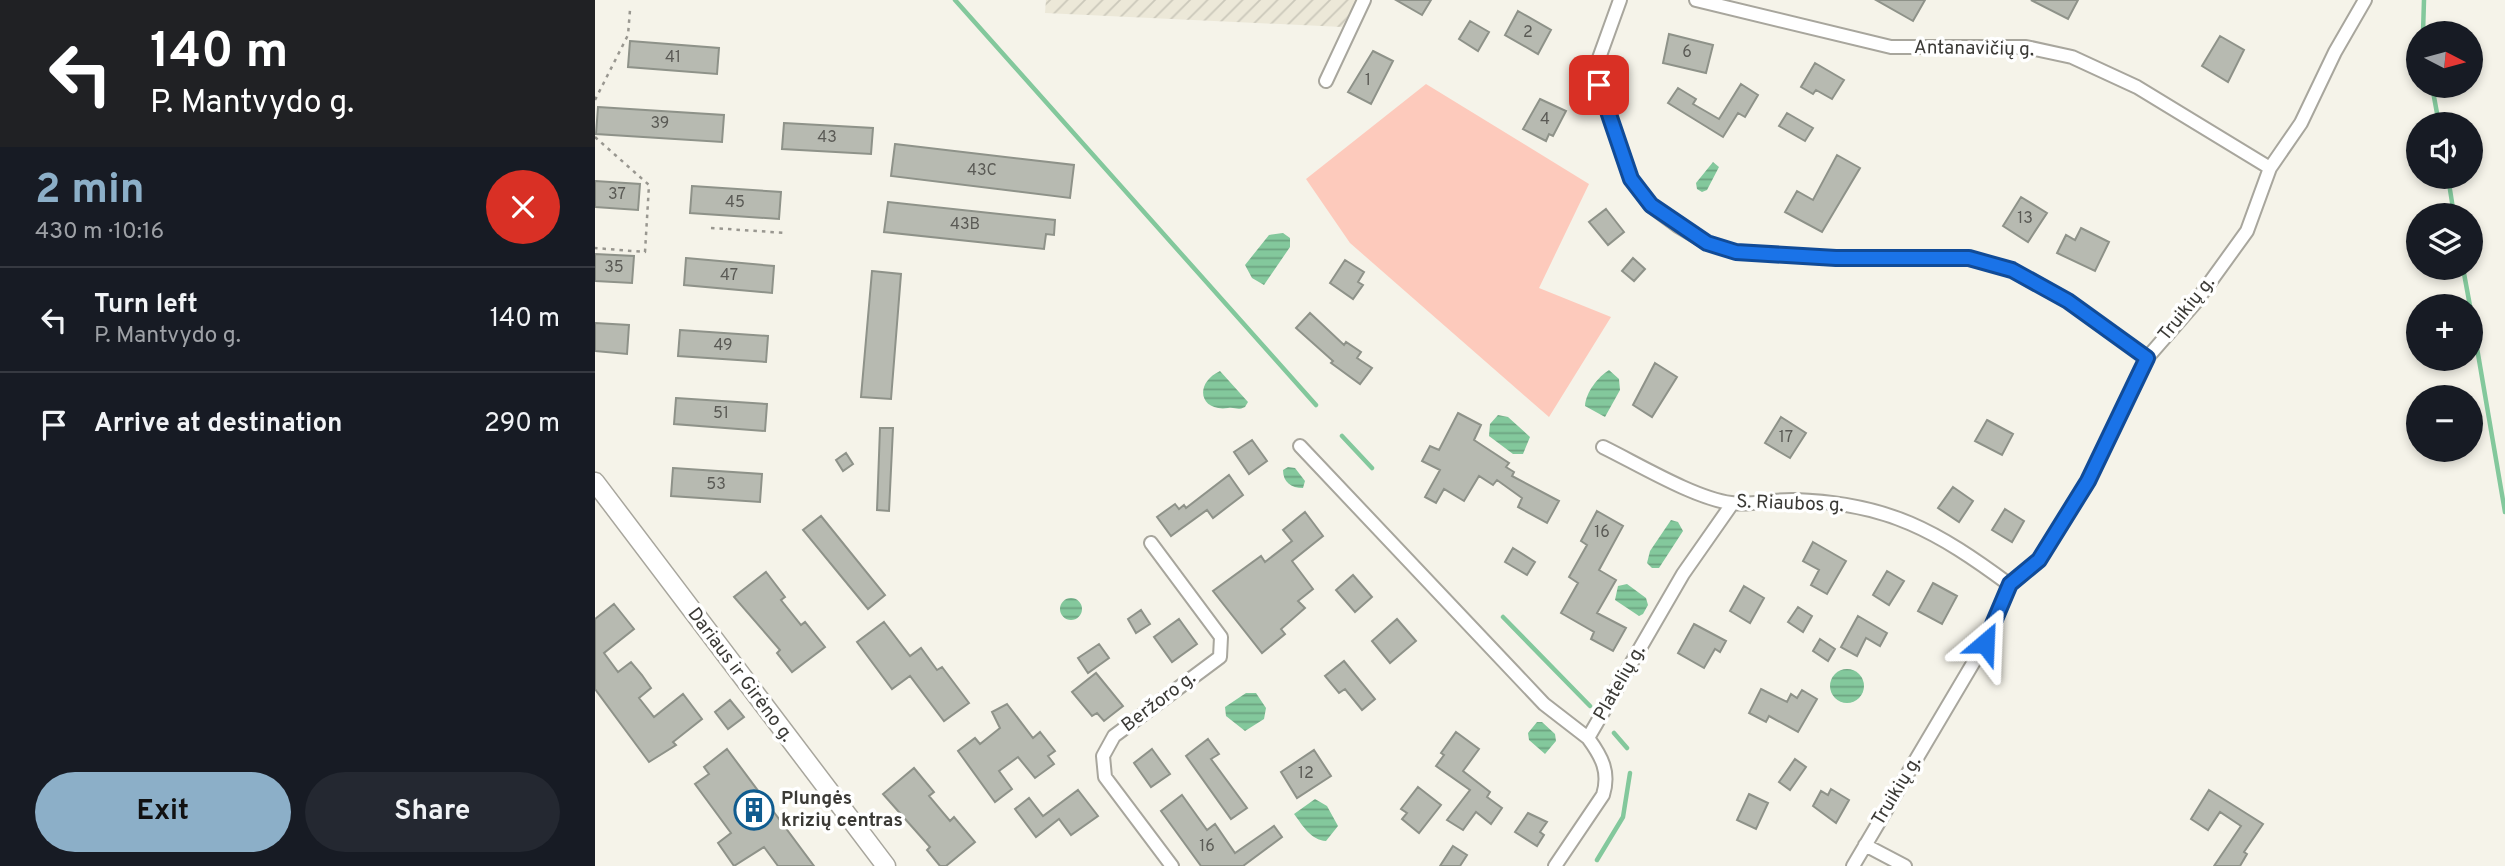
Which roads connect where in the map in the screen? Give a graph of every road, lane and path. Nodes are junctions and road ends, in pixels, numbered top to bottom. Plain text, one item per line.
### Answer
1 (1364, 0) edge
2 (1621, 0) edge
3 (1696, 0) edge
4 (2365, 0) edge
5 (630, 10) dead end
6 (1326, 81) dead end
7 (595, 100) edge
8 (595, 137) edge
9 (2270, 168) junction
10 (711, 228) dead end
11 (787, 233) dead end
12 (595, 248) edge
13 (2147, 358) junction
14 (1300, 446) dead end
15 (1603, 447) dead end
16 (595, 482) edge
17 (1732, 503) junction
18 (1151, 543) dead end
19 (2010, 584) junction
20 (1588, 738) junction
21 (1865, 845) junction
22 (886, 866) edge
23 (1173, 866) edge
24 (1555, 866) edge
25 (1853, 866) edge
26 (1905, 866) edge

1 - 6 street
2 - 13 street
3 - 9 street, Antanavičių g.
4 - 9 street, Truikių g.
5 - 7 path
8 - 12 path
9 - 13 street, Truikių g.
10 - 11 path
13 - 19 street, Truikių g.
14 - 20 street
15 - 17 street, S. Riaubos g.
16 - 22 main road, Dariaus ir Girėno g.
17 - 19 street, S. Riaubos g.
17 - 20 street, Platelių g.
18 - 23 street, Beržoro g.
19 - 21 street, Truikių g.
20 - 24 street, Platelių g.
21 - 25 street, Truikių g.
21 - 26 street

